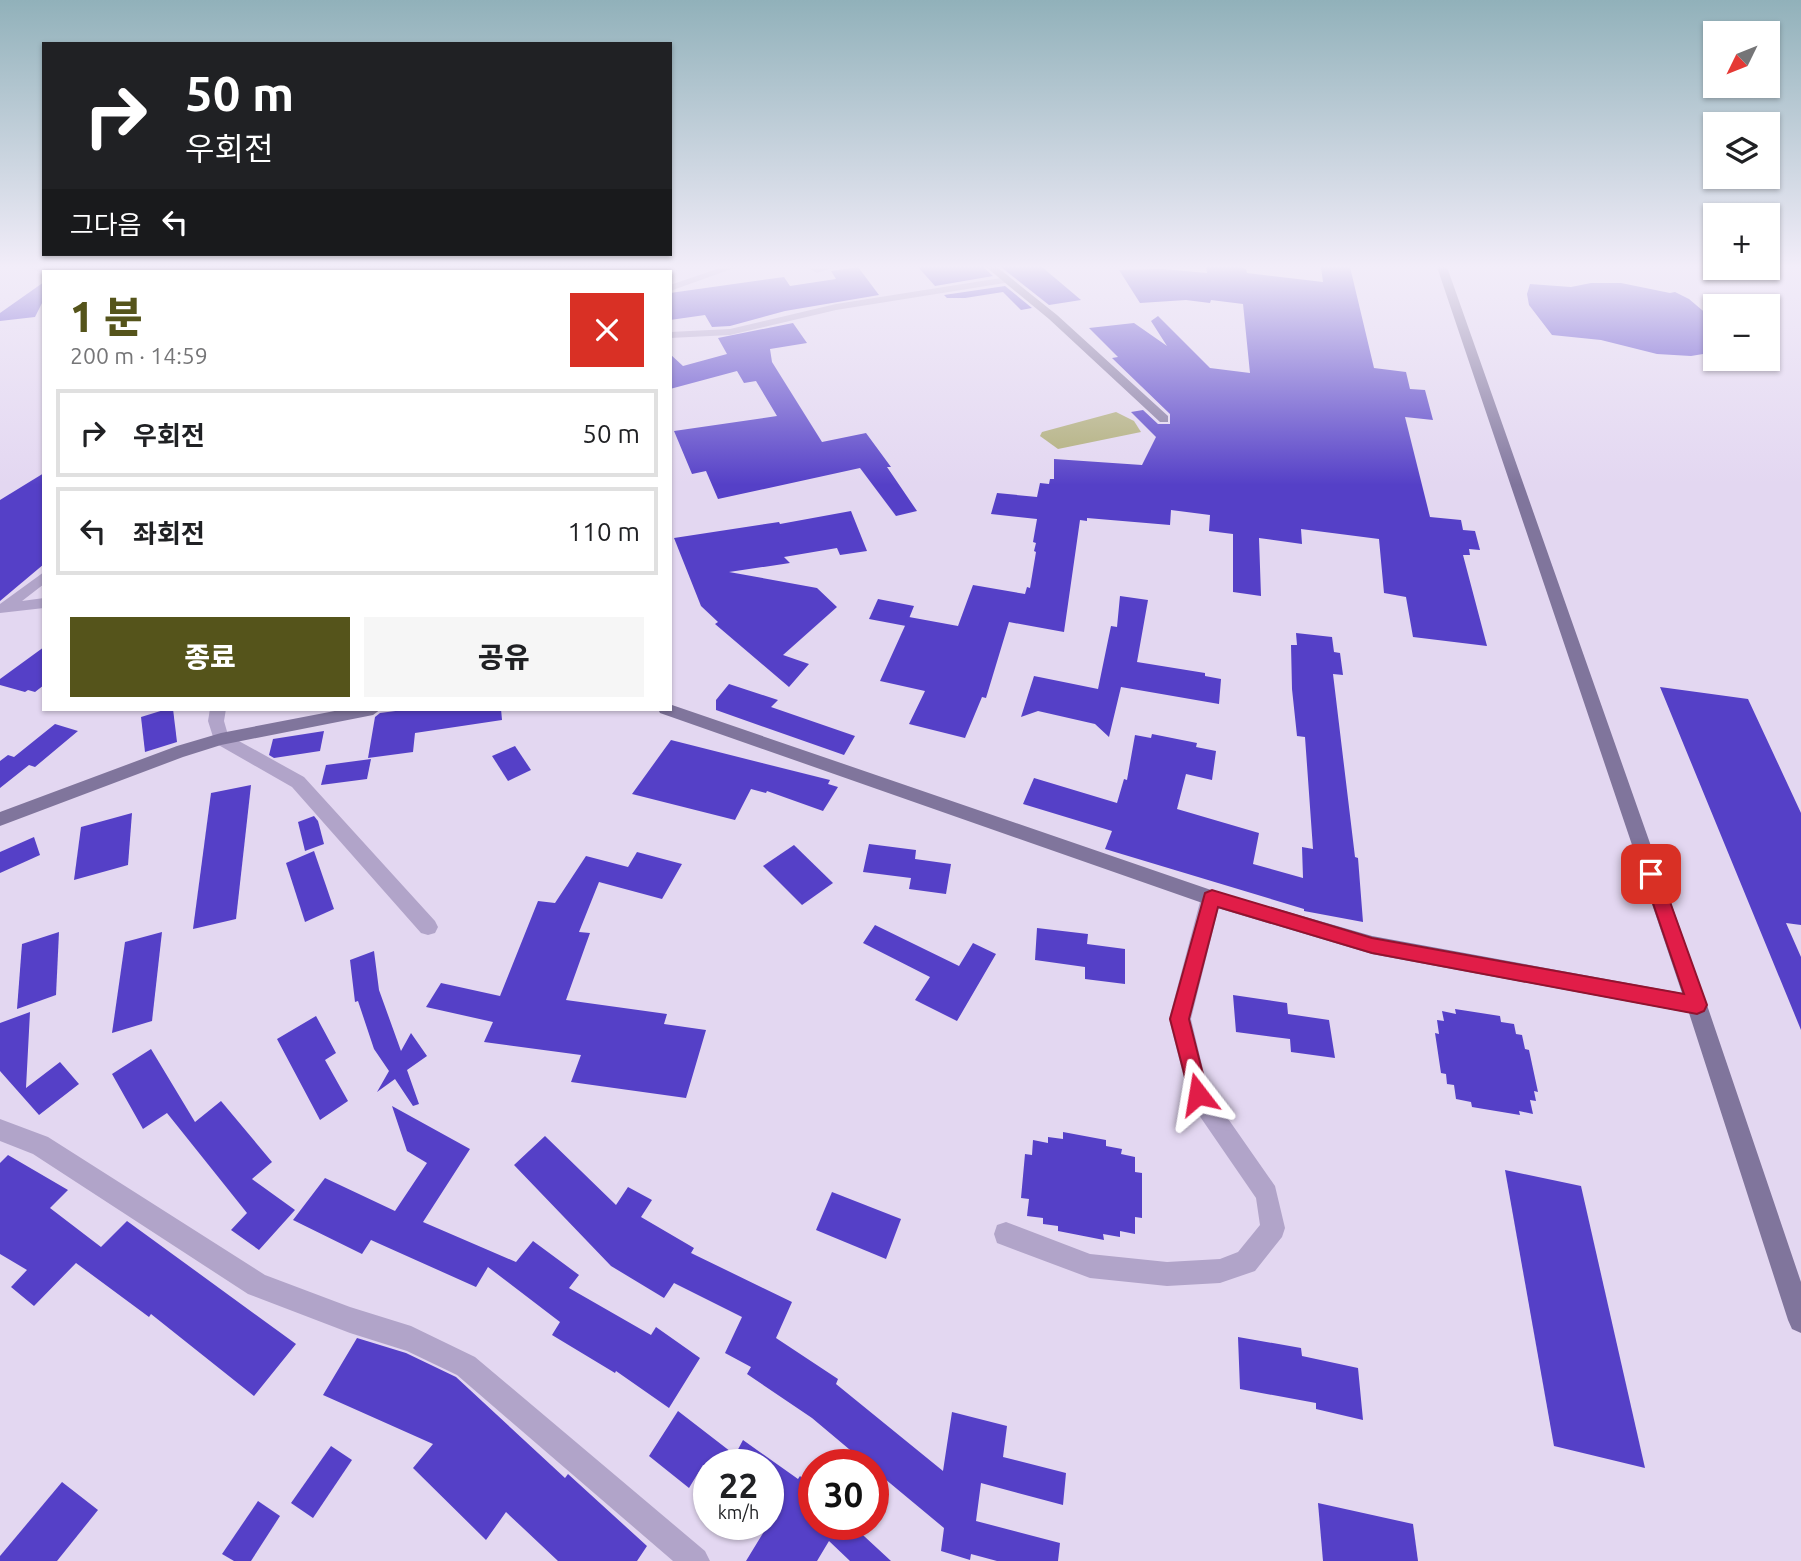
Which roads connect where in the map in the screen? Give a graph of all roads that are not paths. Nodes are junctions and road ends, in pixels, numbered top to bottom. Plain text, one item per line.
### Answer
1 (1078, 340) edge
2 (1467, 340) edge
3 (1164, 419) dead end
4 (42, 578) edge
5 (42, 603) edge
6 (1, 609) edge
7 (218, 711) edge
8 (363, 711) edge
9 (672, 711) edge
10 (221, 738) junction
11 (0, 819) edge
12 (1212, 898) junction
13 (428, 928) dead end
14 (1697, 1005) junction
15 (0, 1130) edge
16 (1006, 1234) dead end
17 (1801, 1320) edge
18 (695, 1561) edge

1 - 3 street
2 - 14 street
4 - 6 street
5 - 6 street
7 - 10 street
8 - 10 street
9 - 12 street
10 - 11 street
10 - 13 street
12 - 14 street
12 - 16 street
14 - 17 street
15 - 18 street

